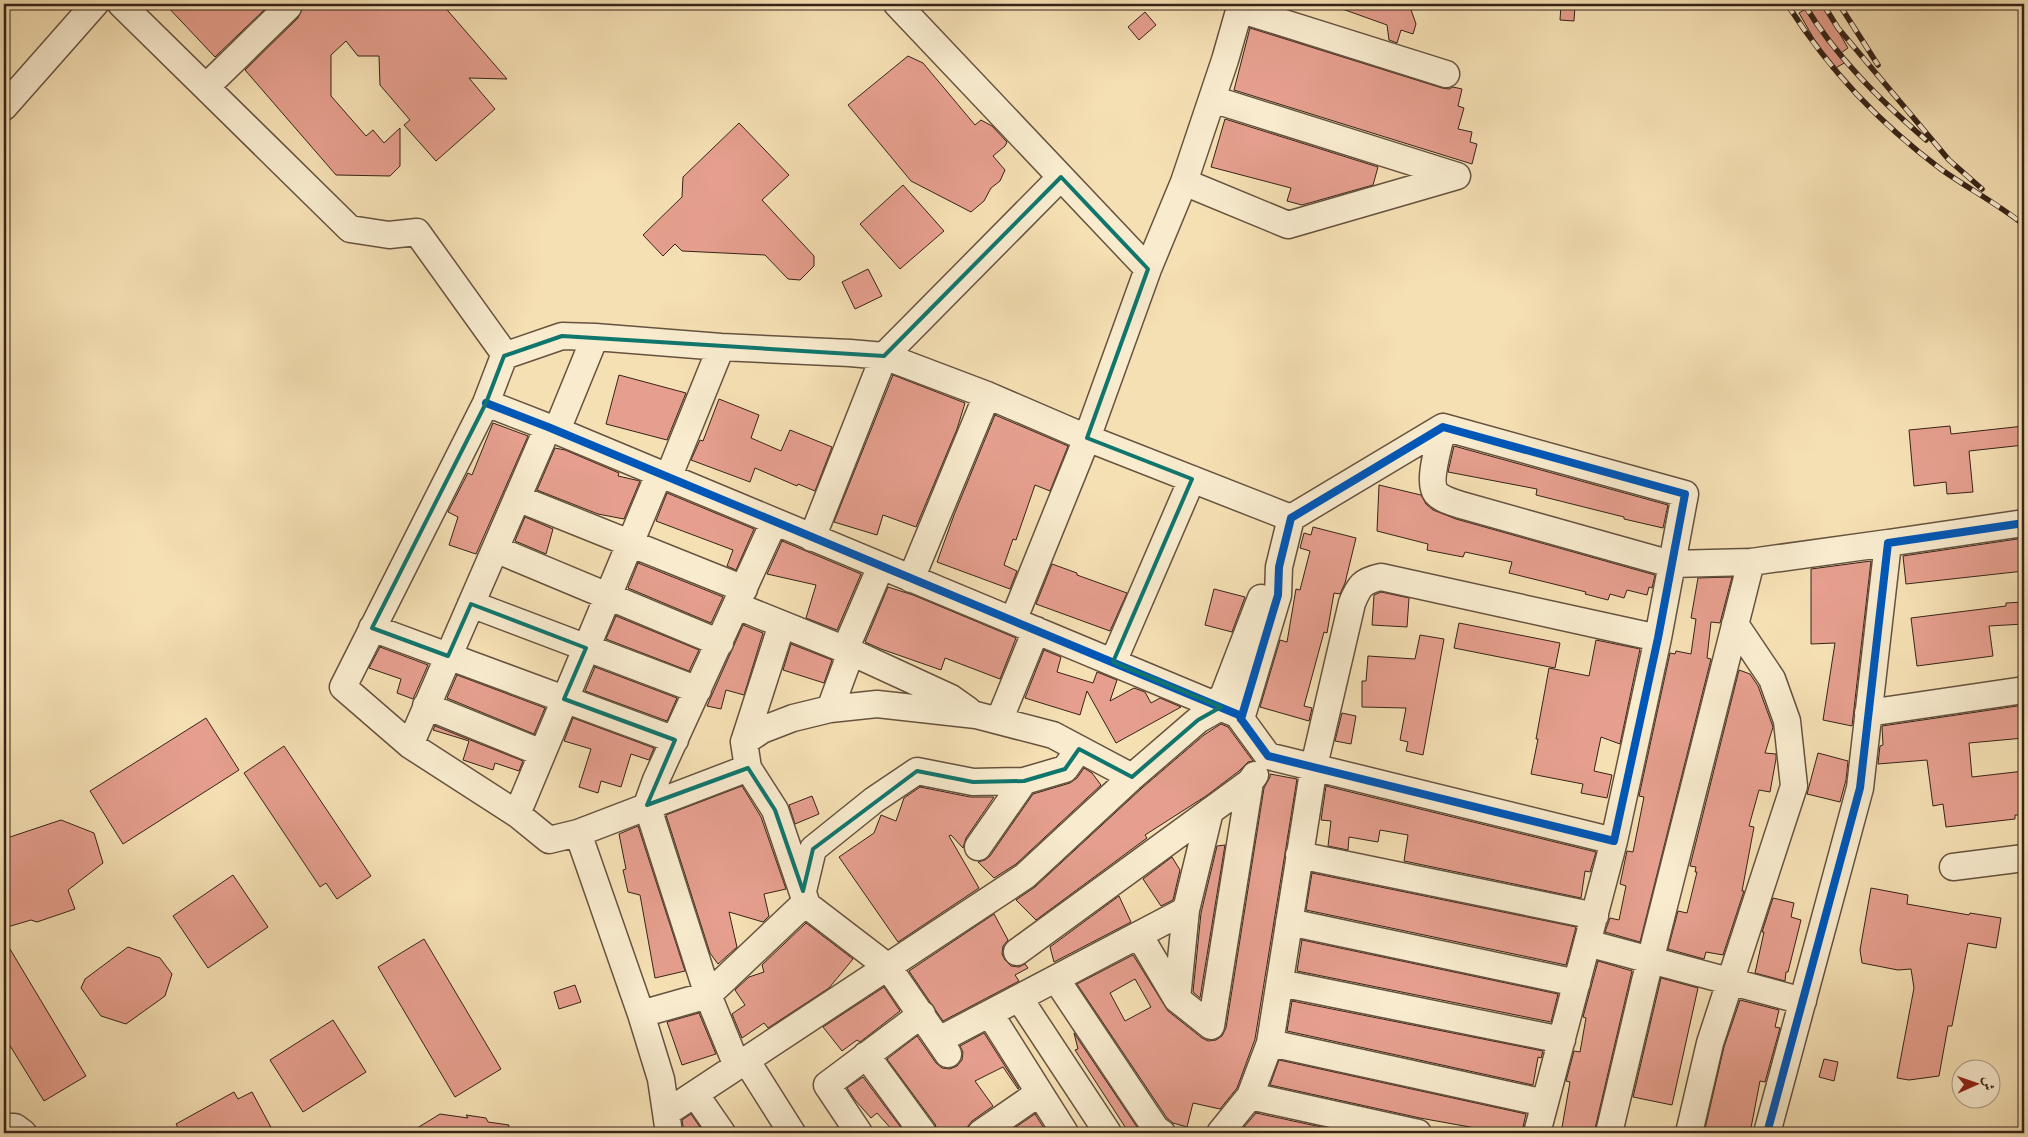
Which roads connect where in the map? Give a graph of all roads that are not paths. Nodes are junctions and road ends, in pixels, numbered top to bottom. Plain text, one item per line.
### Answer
1 (95, 4) edge
2 (121, 4) edge
3 (285, 4) edge
4 (897, 4) edge
5 (1240, 6) edge
6 (1446, 74) dead end
7 (206, 87) junction
8 (1212, 99) junction
9 (4, 107) edge
10 (1061, 177) junction
11 (1184, 182) junction
12 (1148, 269) junction
13 (595, 337) junction
14 (721, 347) junction
15 (504, 356) junction
16 (884, 356) junction
17 (987, 395) junction
18 (486, 403) junction
19 (1443, 427) junction
20 (552, 429) junction
21 (1087, 438) junction
22 (663, 476) junction
23 (1192, 479) junction
24 (517, 498) junction
25 (1291, 518) junction
26 (774, 522) junction
27 (2024, 523) edge
28 (812, 538) junction
29 (630, 543) junction
30 (1888, 543) junction
31 (495, 549) junction
32 (1750, 562) junction
33 (1671, 564) junction
34 (880, 566) junction
35 (912, 579) junction
36 (608, 596) junction
37 (741, 598) junction
38 (471, 604) junction
39 (782, 624) junction
40 (1735, 624) junction
41 (1024, 626) junction
42 (372, 628) junction
43 (1658, 638) junction
44 (720, 643) junction
45 (586, 648) junction
46 (848, 651) junction
47 (448, 656) junction
48 (1113, 662) junction
49 (698, 690) junction
50 (2024, 690) edge
51 (564, 699) junction
52 (426, 706) junction
53 (830, 709) junction
54 (1226, 710) junction
55 (1868, 713) junction
56 (988, 718) junction
57 (675, 740) junction
58 (744, 742) junction
59 (410, 745) junction
60 (1079, 749) junction
61 (542, 753) junction
62 (1268, 756) junction
63 (1314, 766) junction
64 (748, 768) junction
65 (1132, 777) junction
66 (1024, 781) junction
67 (1250, 782) junction
68 (647, 805) junction
69 (1210, 810) junction
70 (517, 814) junction
71 (578, 833) junction
72 (1614, 842) junction
73 (978, 847) dead end
74 (1299, 856) junction
75 (2024, 858) edge
76 (1953, 866) dead end
77 (802, 891) junction
78 (1186, 910) junction
79 (1595, 916) junction
80 (1289, 922) junction
81 (1139, 935) junction
82 (1587, 943) junction
83 (1017, 952) dead end
84 (1650, 960) junction
85 (888, 967) junction
86 (1056, 978) junction
87 (1730, 982) junction
88 (1280, 983) junction
89 (1577, 983) junction
90 (708, 995) junction
91 (1019, 998) junction
92 (1177, 999) junction
93 (1803, 1001) junction
94 (641, 1014) junction
95 (922, 1014) junction
96 (990, 1014) junction
97 (1562, 1040) junction
98 (1270, 1043) junction
99 (866, 1055) junction
100 (741, 1063) junction
101 (1039, 1093) junction
102 (695, 1094) junction
103 (1250, 1096) junction
104 (1545, 1103) junction
105 (667, 1123) edge
106 (4, 1127) edge
107 (24, 1133) edge
108 (722, 1133) edge
109 (792, 1133) edge
110 (859, 1133) edge
111 (923, 1133) edge
112 (981, 1133) edge
113 (1065, 1133) edge
114 (1108, 1133) edge
115 (1162, 1133) edge
116 (1220, 1133) edge
117 (1418, 1133) edge
118 (1537, 1133) edge
119 (1609, 1133) edge
120 (1689, 1133) edge
121 (1767, 1133) edge

1 - 9 street
2 - 7 street
3 - 7 street
4 - 10 street
5 - 6 street
5 - 8 street
7 - 15 street
8 - 11 street
8 - 11 street
10 - 12 street
10 - 16 street
11 - 12 street
12 - 21 street
13 - 14 street
13 - 15 street
13 - 20 street
14 - 16 street
14 - 22 street
15 - 18 street
16 - 17 street
16 - 28 street
17 - 21 street
17 - 35 street
18 - 20 street
18 - 42 street
19 - 25 street
19 - 33 street
19 - 33 street
20 - 22 street
20 - 24 street
21 - 23 street
21 - 41 street
22 - 26 street
22 - 29 street
23 - 25 street
23 - 48 street
24 - 29 street
24 - 31 street
25 - 54 street
26 - 28 street
26 - 37 street
27 - 30 street
28 - 34 street
29 - 36 street
29 - 37 street
30 - 32 street
30 - 55 street
31 - 36 street
31 - 38 street
32 - 33 street
32 - 40 street
33 - 43 street
34 - 35 street
34 - 46 street
35 - 41 street
36 - 44 street
36 - 45 street
37 - 39 street
37 - 44 street
38 - 45 street
38 - 47 street
39 - 46 street
39 - 58 street
40 - 84 street
40 - 87 street
41 - 48 street
41 - 56 street
42 - 47 street
42 - 59 street
43 - 63 street
43 - 72 street
44 - 49 street
45 - 49 street
45 - 51 street
46 - 53 street
46 - 56 street
47 - 51 street
47 - 52 street
48 - 54 street
49 - 57 street
50 - 55 street
51 - 57 street
51 - 61 street
52 - 59 street
52 - 61 street
53 - 56 street
53 - 58 street
54 - 62 street
54 - 65 street
55 - 93 street
56 - 60 street
57 - 68 street
58 - 64 street
59 - 70 street
60 - 65 street
60 - 66 street
61 - 70 street
62 - 63 street
62 - 67 street
63 - 72 street
63 - 74 street
64 - 68 street
64 - 77 street
65 - 85 street
66 - 73 street
66 - 77 street
67 - 69 street
67 - 92 street
68 - 71 street
68 - 90 street
69 - 78 street
69 - 83 street
70 - 71 street
71 - 94 street
72 - 79 street
74 - 79 street
74 - 80 street
75 - 76 street
77 - 85 street
77 - 90 street
78 - 81 street
78 - 92 street
79 - 82 street
80 - 88 street
80 - 89 street
81 - 86 street
81 - 92 street
82 - 84 street
82 - 89 street
84 - 87 street
84 - 119 street
85 - 95 street
85 - 100 street
86 - 91 street
86 - 115 street
87 - 93 street
87 - 120 street
88 - 97 street
88 - 98 street
89 - 97 street
90 - 94 street
90 - 100 street
91 - 96 street
91 - 114 street
93 - 121 street
94 - 105 street
95 - 96 street
95 - 99 street
96 - 101 street
97 - 104 street
98 - 103 street
98 - 104 street
99 - 110 street
99 - 111 street
100 - 102 street
100 - 109 street
101 - 112 street
101 - 113 street
102 - 105 street
102 - 108 street
103 - 116 street
103 - 117 street
104 - 118 street
106 - 107 street

